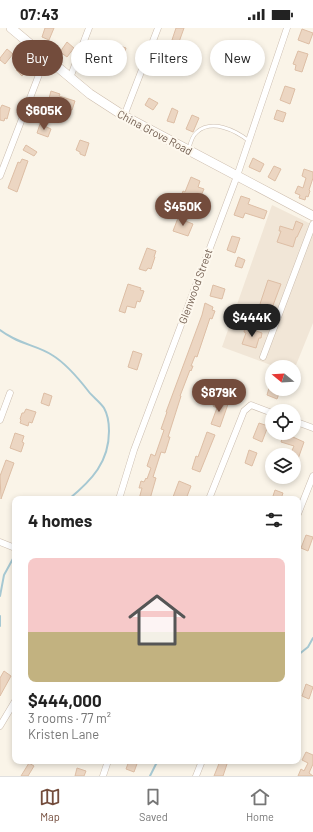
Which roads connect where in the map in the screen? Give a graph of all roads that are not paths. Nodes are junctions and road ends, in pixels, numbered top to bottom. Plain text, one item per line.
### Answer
1 (11, 28) edge
2 (89, 28) edge
3 (158, 28) edge
4 (287, 28) edge
5 (25, 40) edge
6 (63, 72) edge
7 (38, 76) edge
8 (70, 78) junction
9 (124, 116) junction
10 (249, 141) junction
11 (189, 150) junction
12 (0, 176) edge
13 (237, 176) junction
14 (313, 216) edge
15 (313, 224) edge
16 (263, 357) dead end
17 (10, 393) dead end
18 (265, 410) edge
19 (0, 420) edge
20 (301, 424) edge
21 (313, 428) edge
22 (313, 476) edge
23 (120, 496) edge
24 (210, 496) edge
25 (301, 506) edge
26 (0, 542) edge
27 (12, 547) edge
28 (12, 706) edge
29 (0, 726) edge
30 (107, 764) edge
31 (201, 764) edge
32 (103, 776) edge
33 (196, 776) edge

1 - 5 street, China Grove Road
2 - 8 street
3 - 9 street
4 - 10 street, Glenwood Street
6 - 8 street, China Grove Road
7 - 12 street
8 - 9 street, China Grove Road
9 - 11 street, China Grove Road
10 - 11 lane
10 - 13 street, Glenwood Street
11 - 13 street, China Grove Road
13 - 14 street, China Grove Road
13 - 23 street, Glenwood Street
15 - 16 street
17 - 19 street
18 - 24 street
20 - 21 street
22 - 25 street
26 - 27 street
28 - 29 street
30 - 32 street
31 - 33 street

